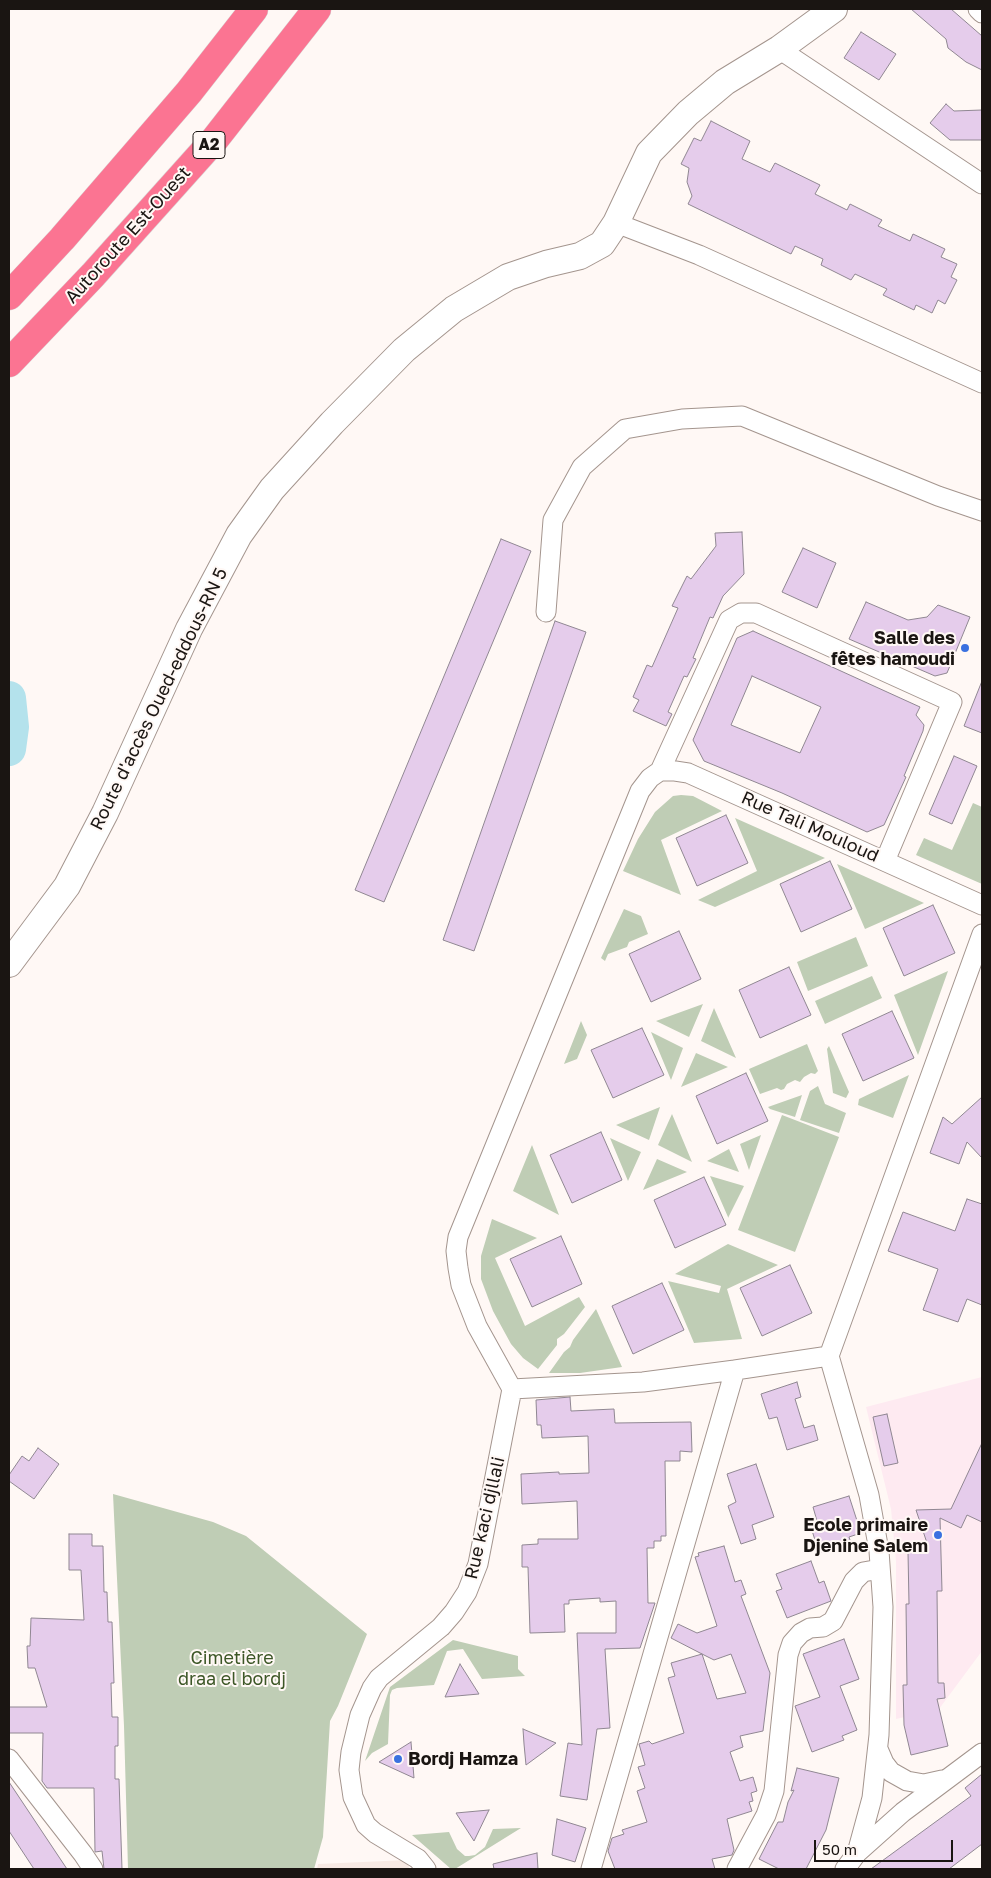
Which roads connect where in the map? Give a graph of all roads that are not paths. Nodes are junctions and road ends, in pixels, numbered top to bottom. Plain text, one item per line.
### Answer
1 (254, 9) edge
2 (317, 9) edge
3 (834, 9) edge
4 (978, 9) edge
5 (982, 13) edge
6 (779, 49) junction
7 (981, 181) edge
8 (616, 224) junction
9 (9, 296) edge
10 (9, 364) edge
11 (982, 383) edge
12 (982, 511) edge
13 (546, 612) dead end
14 (660, 771) junction
15 (885, 861) junction
16 (982, 905) edge
17 (982, 934) edge
18 (9, 964) edge
19 (829, 1356) junction
20 (735, 1370) junction
21 (512, 1390) junction
22 (880, 1569) junction
23 (878, 1749) junction
24 (982, 1752) edge
25 (9, 1759) edge
26 (946, 1779) junction
27 (857, 1853) junction
28 (93, 1869) edge
29 (426, 1869) edge
30 (591, 1869) edge
31 (737, 1869) edge
32 (845, 1869) edge

1 - 9 highway
2 - 10 highway, Autoroute Est-Ouest / A2
3 - 6 main road, Route d'accès Oued-eddous-RN 5
4 - 5 street
6 - 7 street
6 - 8 main road, Route d'accès Oued-eddous-RN 5
8 - 11 street
8 - 18 main road, Route d'accès Oued-eddous-RN 5
12 - 13 street
14 - 15 street, Rue Tali Mouloud
14 - 15 street
14 - 21 street
15 - 16 street, Rue Tali Mouloud
17 - 19 street
19 - 20 street
19 - 22 street
20 - 21 street
20 - 30 street
21 - 29 street, Rue kaci djllali
22 - 23 street
22 - 31 street
23 - 26 street
23 - 27 street
24 - 26 street
25 - 28 street
26 - 27 street
27 - 32 street

